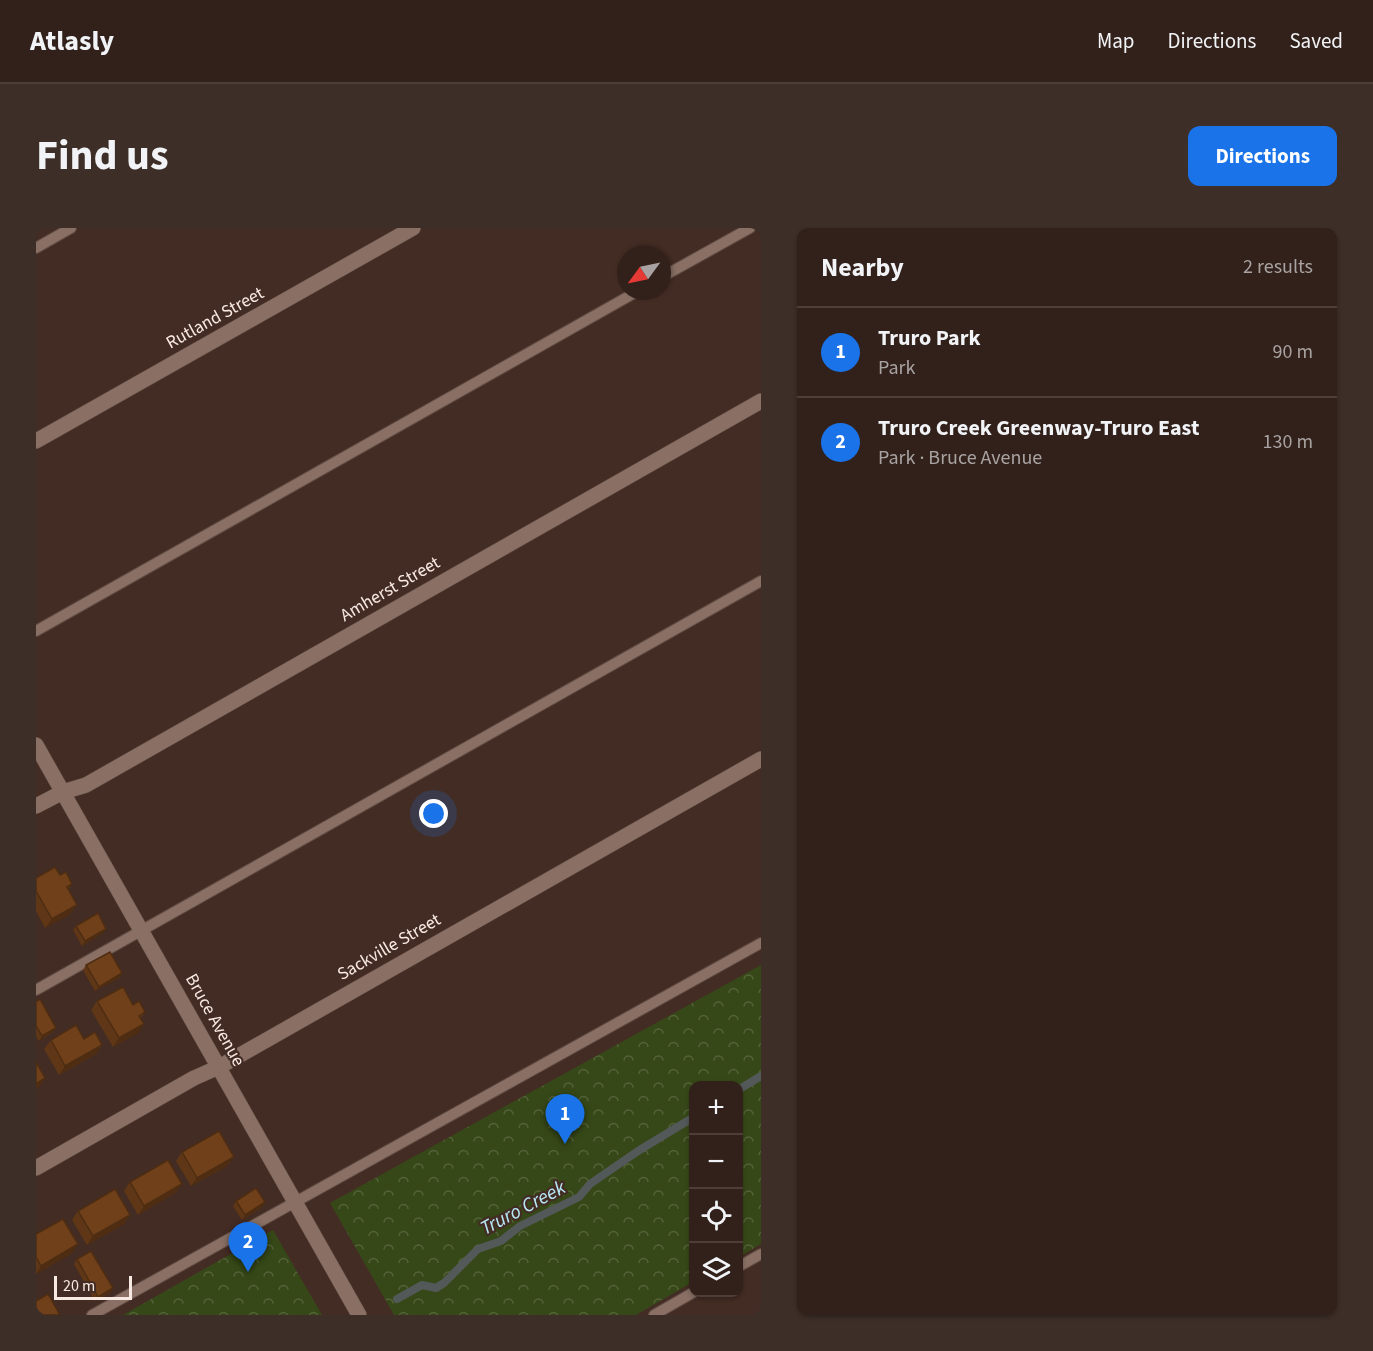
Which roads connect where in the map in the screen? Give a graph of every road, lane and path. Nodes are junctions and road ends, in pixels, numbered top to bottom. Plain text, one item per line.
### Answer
1 (71, 228) edge
2 (413, 228) edge
3 (750, 228) edge
4 (36, 248) edge
5 (671, 273) edge
6 (622, 300) edge
7 (761, 400) edge
8 (36, 441) edge
9 (761, 581) edge
10 (36, 631) edge
11 (36, 745) edge
12 (761, 759) edge
13 (63, 792) junction
14 (36, 806) edge
15 (141, 930) junction
16 (761, 943) edge
17 (36, 990) edge
18 (219, 1067) junction
19 (36, 1168) edge
20 (294, 1201) junction
21 (761, 1254) edge
22 (743, 1264) edge
23 (689, 1294) edge
24 (92, 1315) edge
25 (359, 1315) edge
26 (654, 1315) edge

1 - 4 lane
2 - 8 street, Rutland Street
3 - 5 lane
6 - 10 lane
7 - 13 street, Amherst Street
9 - 15 lane
11 - 13 street, Bruce Avenue
12 - 18 street, Sackville Street
13 - 14 street, Amherst Street
13 - 15 street, Bruce Avenue
15 - 17 lane
15 - 18 street, Bruce Avenue
16 - 20 lane
18 - 19 street, Sackville Street
18 - 20 street, Bruce Avenue
20 - 24 lane
20 - 25 street, Bruce Avenue
21 - 22 lane
23 - 26 lane

